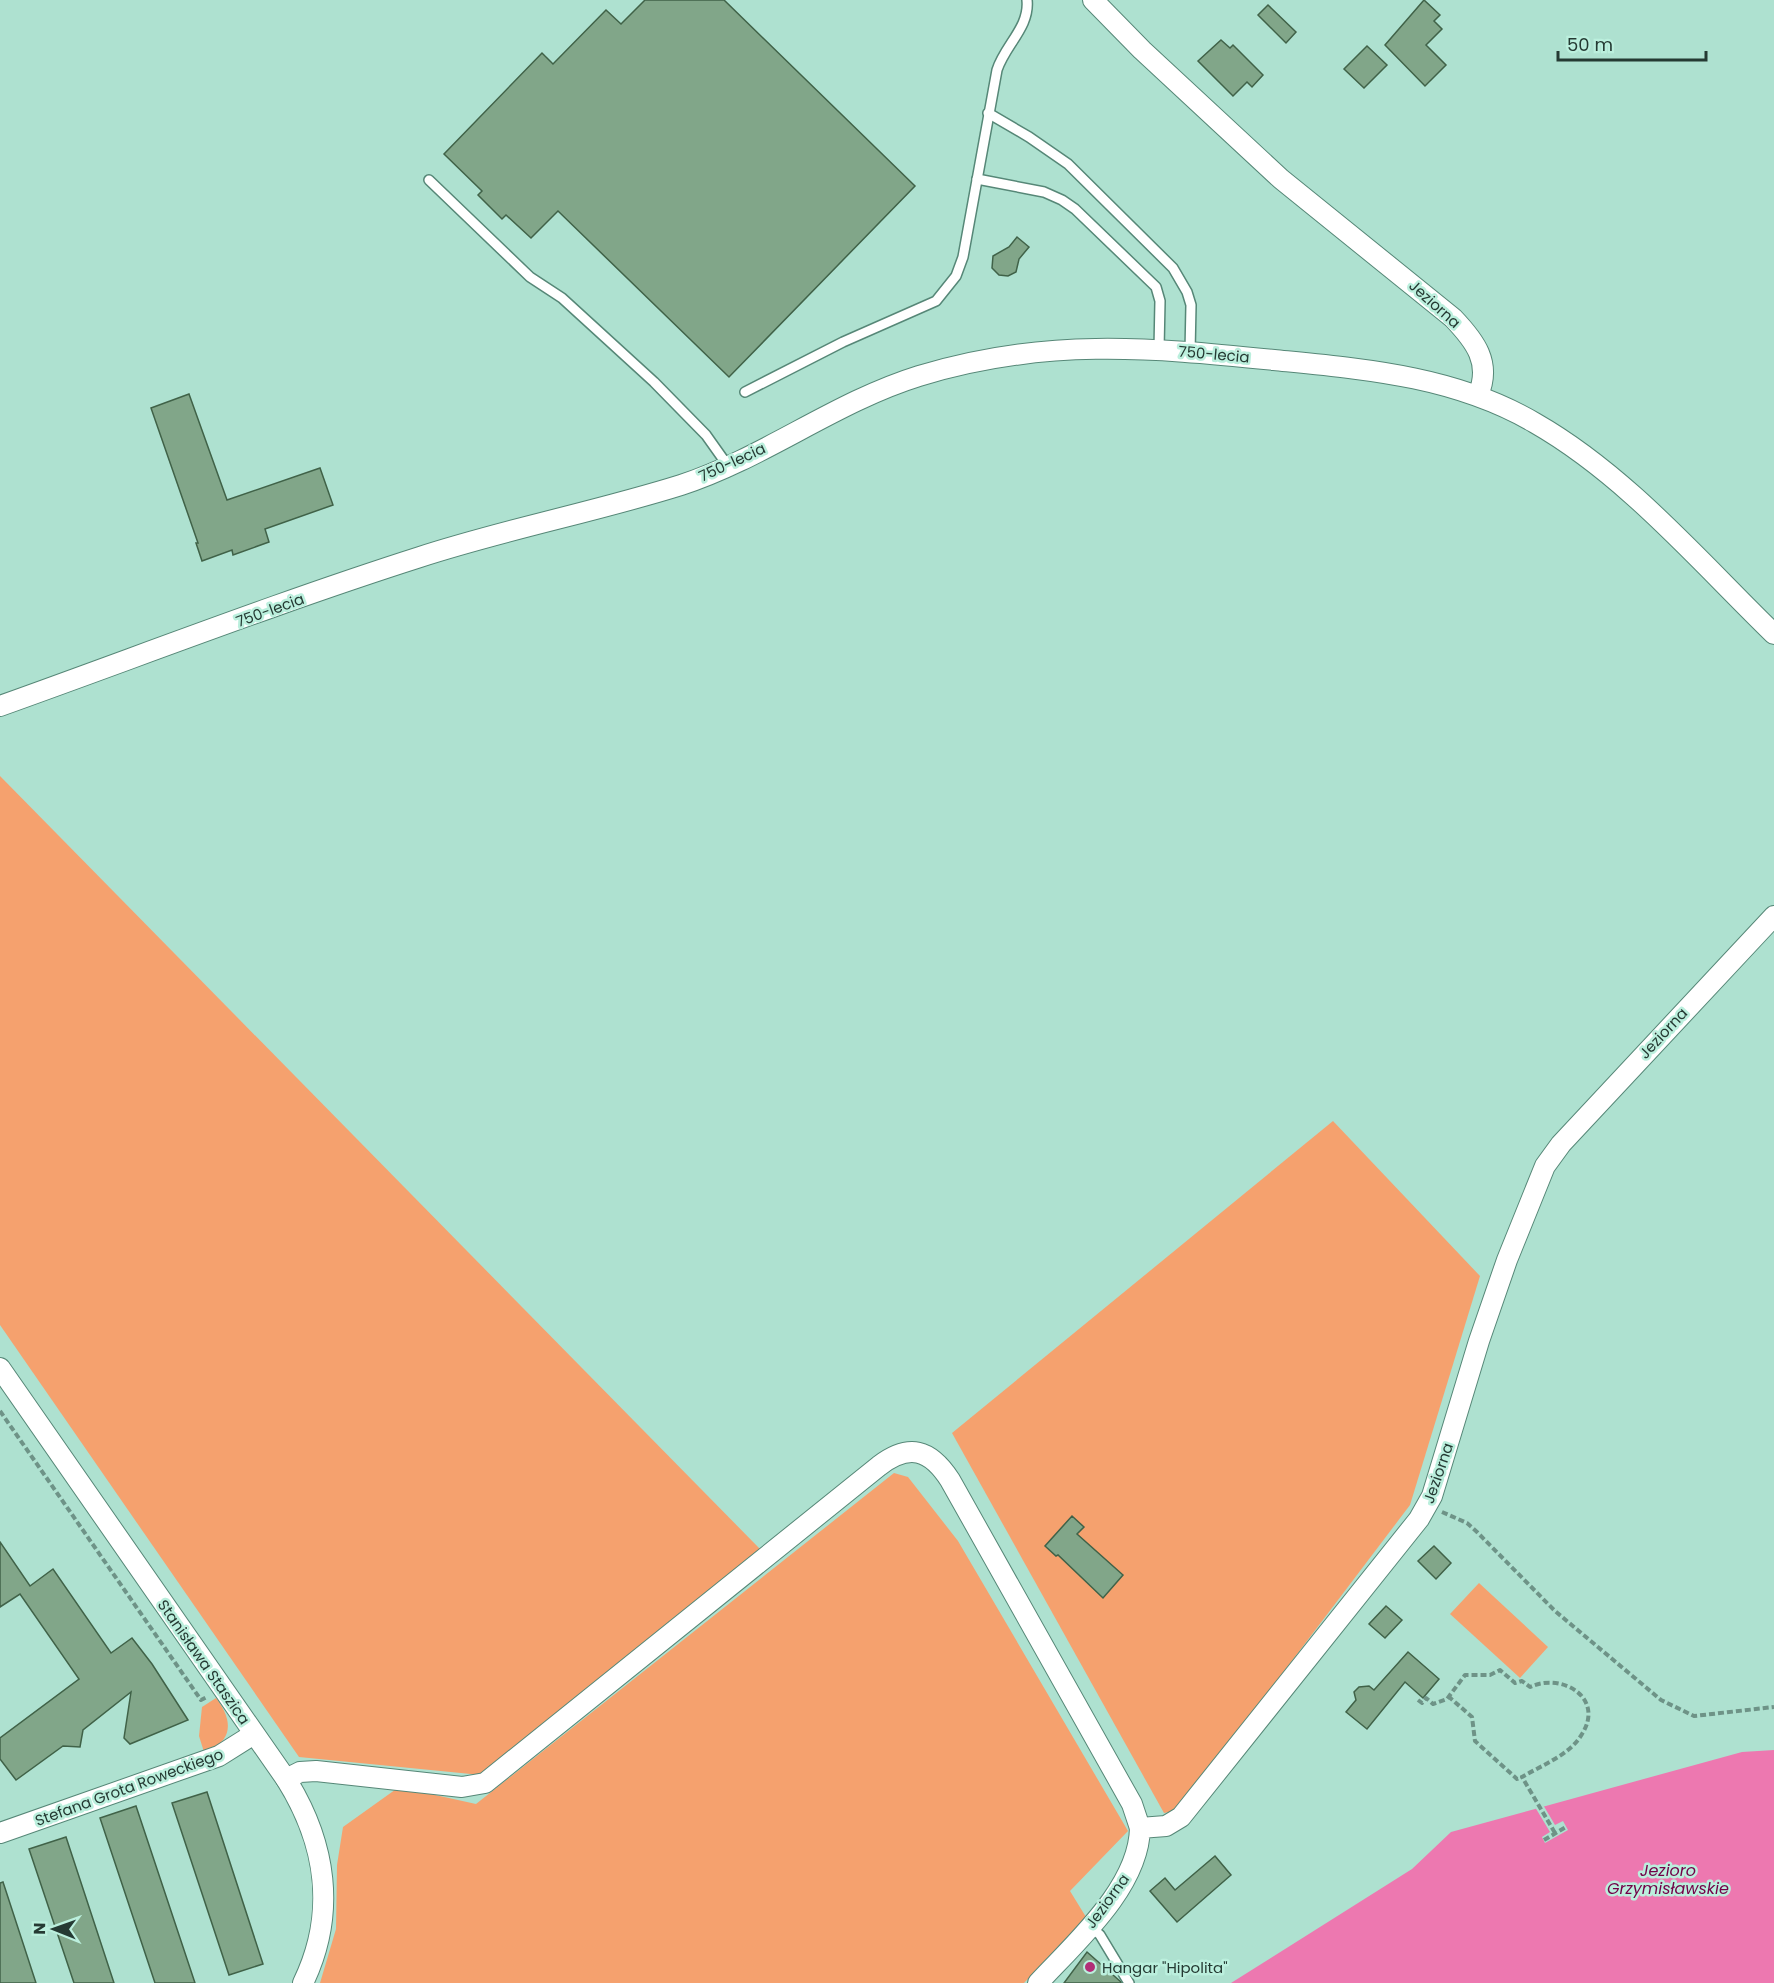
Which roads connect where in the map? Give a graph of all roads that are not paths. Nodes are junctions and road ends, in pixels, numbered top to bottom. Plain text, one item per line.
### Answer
1 (1027, 0) edge
2 (1093, 0) edge
3 (988, 113) junction
4 (977, 179) junction
5 (429, 180) dead end
6 (1160, 349) junction
7 (1190, 352) junction
8 (745, 392) dead end
9 (1478, 395) junction
10 (728, 466) junction
11 (1774, 634) edge
12 (0, 706) edge
13 (1774, 916) edge
14 (0, 1368) edge
15 (254, 1734) junction
16 (286, 1779) junction
17 (1140, 1828) junction
18 (0, 1833) edge
19 (1090, 1926) junction
20 (303, 1983) edge
21 (1038, 1983) edge
22 (1129, 1983) edge

1 - 3 lane
2 - 9 street, Jeziorna
3 - 4 lane
3 - 7 lane
4 - 6 lane
4 - 8 lane
5 - 10 lane
6 - 7 street, 750-lecia
6 - 10 street, 750-lecia
7 - 9 street, 750-lecia
9 - 11 street
10 - 12 street, 750-lecia
13 - 17 street, Jeziorna
14 - 15 street, Stanisława Staszica
15 - 16 street, Stanisława Staszica
15 - 18 street, Stefana Grota Roweckiego
16 - 17 street
16 - 20 street, Stanisława Staszica
17 - 19 street, Jeziorna
19 - 21 street, Jeziorna
19 - 22 lane

